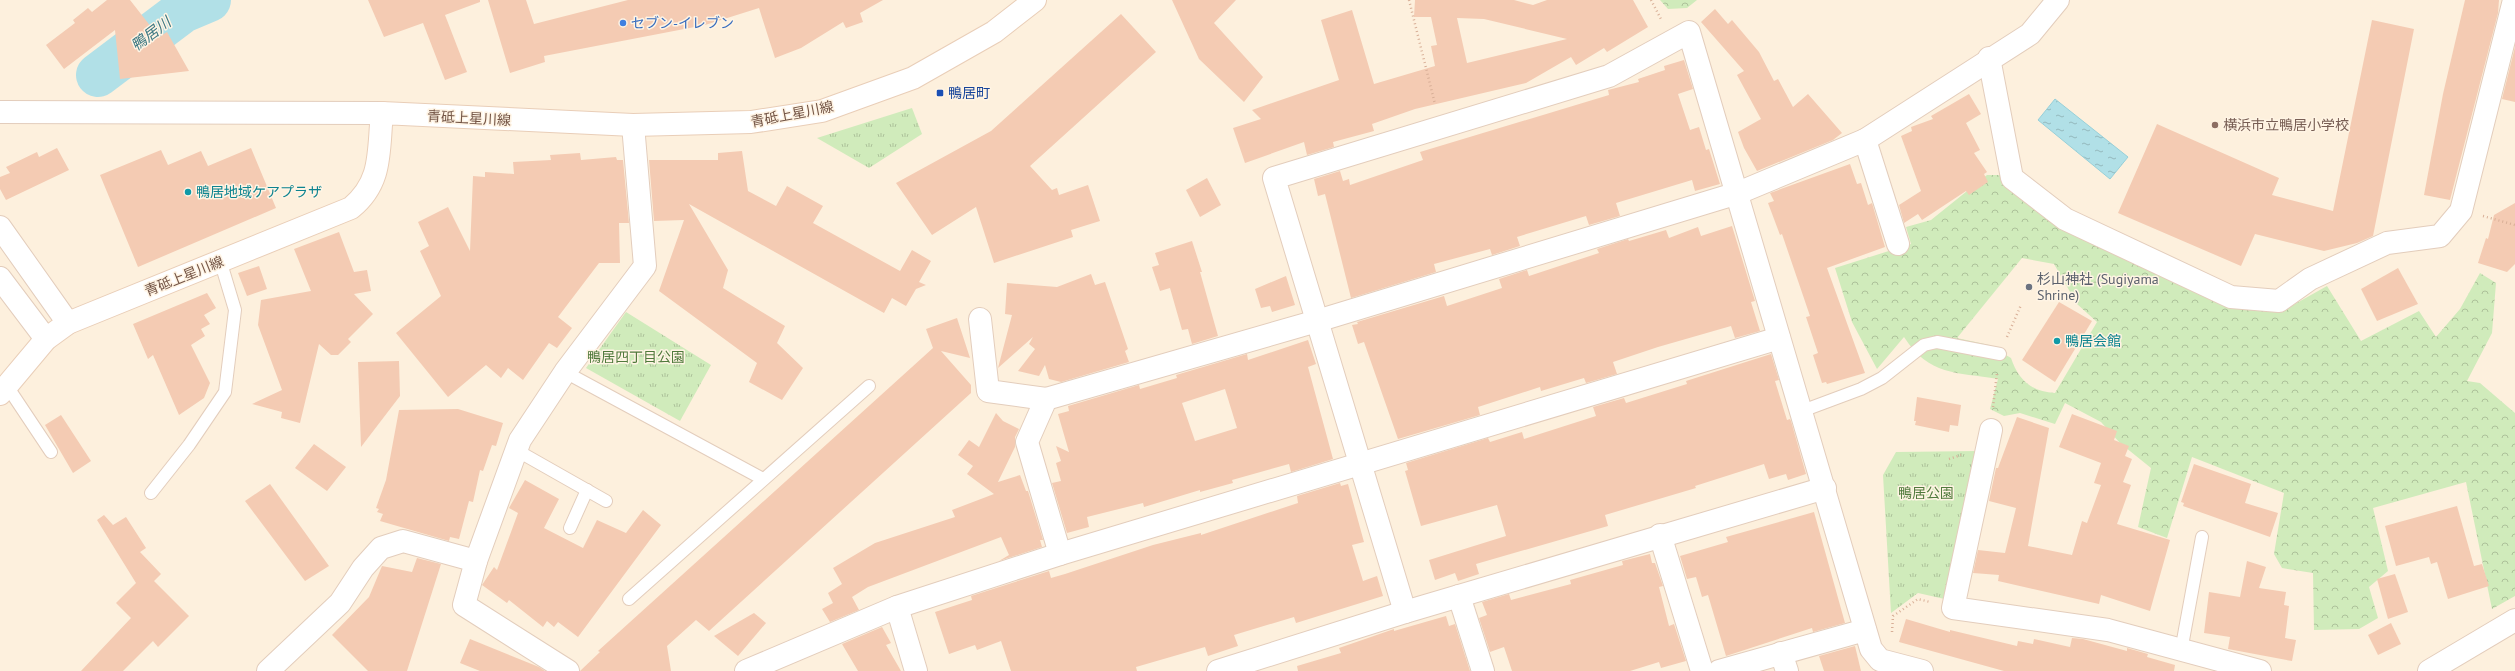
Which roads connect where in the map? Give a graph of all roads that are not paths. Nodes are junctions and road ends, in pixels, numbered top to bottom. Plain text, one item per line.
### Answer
1 (1035, 0) edge
2 (2058, 0) edge
3 (2514, 0) edge
4 (2508, 50) edge
5 (1989, 58) junction
6 (0, 112) edge
7 (382, 113) junction
8 (633, 125) junction
9 (1865, 140) junction
10 (1738, 193) junction
11 (0, 227) edge
12 (1898, 244) dead end
13 (220, 260) junction
14 (0, 278) edge
15 (980, 319) dead end
16 (1317, 321) junction
17 (68, 323) junction
18 (1779, 338) junction
19 (46, 339) junction
20 (2000, 354) road end
21 (565, 372) junction
22 (869, 386) dead end
23 (3, 390) edge
24 (1046, 399) junction
25 (1802, 411) junction
26 (1991, 430) dead end
27 (516, 450) junction
28 (51, 452) dead end
29 (1361, 464) junction
30 (763, 479) junction
31 (1825, 488) junction
32 (587, 490) junction
33 (151, 494) dead end
34 (606, 500) dead end
35 (570, 528) dead end
36 (1660, 535) junction
37 (2202, 537) dead end
38 (1060, 554) junction
39 (476, 562) junction
40 (1459, 596) junction
41 (629, 599) dead end
42 (897, 607) junction
43 (1405, 612) junction
44 (2515, 620) edge
45 (1865, 630) junction
46 (2182, 651) junction
47 (1784, 662) edge
48 (1258, 665) edge
49 (268, 671) edge
50 (568, 671) edge
51 (746, 671) edge
52 (916, 671) edge
53 (1218, 671) edge
54 (1483, 671) edge
55 (1702, 671) edge
56 (1718, 671) edge
57 (1922, 671) edge
58 (2260, 671) edge
59 (2429, 671) edge

1 - 8 street, 青砥上星川線
2 - 5 street
3 - 4 street
4 - 5 street
5 - 9 street
6 - 7 street
7 - 8 street, 青砥上星川線
7 - 13 street, 青砥上星川線
8 - 21 street
9 - 10 street
9 - 12 street
10 - 16 street
10 - 16 street
10 - 18 street
11 - 17 street
13 - 17 street, 青砥上星川線
13 - 33 lane
14 - 19 street
15 - 24 street
16 - 24 street
16 - 29 street
17 - 19 street, 青砥上星川線
18 - 25 street
18 - 29 street
19 - 23 street, 青砥上星川線
20 - 25 lane
21 - 27 street
21 - 30 lane
22 - 30 lane
23 - 28 lane
24 - 38 street
25 - 31 street
26 - 46 street
27 - 32 lane
27 - 39 street
29 - 38 street
29 - 43 street
30 - 41 lane
31 - 36 street
31 - 45 street
32 - 34 lane
32 - 35 lane
36 - 40 street
36 - 55 street
37 - 46 lane
38 - 42 street
39 - 49 street
39 - 50 street
40 - 43 street
40 - 54 street
42 - 51 street
42 - 52 street
43 - 48 street
44 - 59 street
45 - 47 street
45 - 57 street
46 - 58 street
47 - 56 street
48 - 53 street

